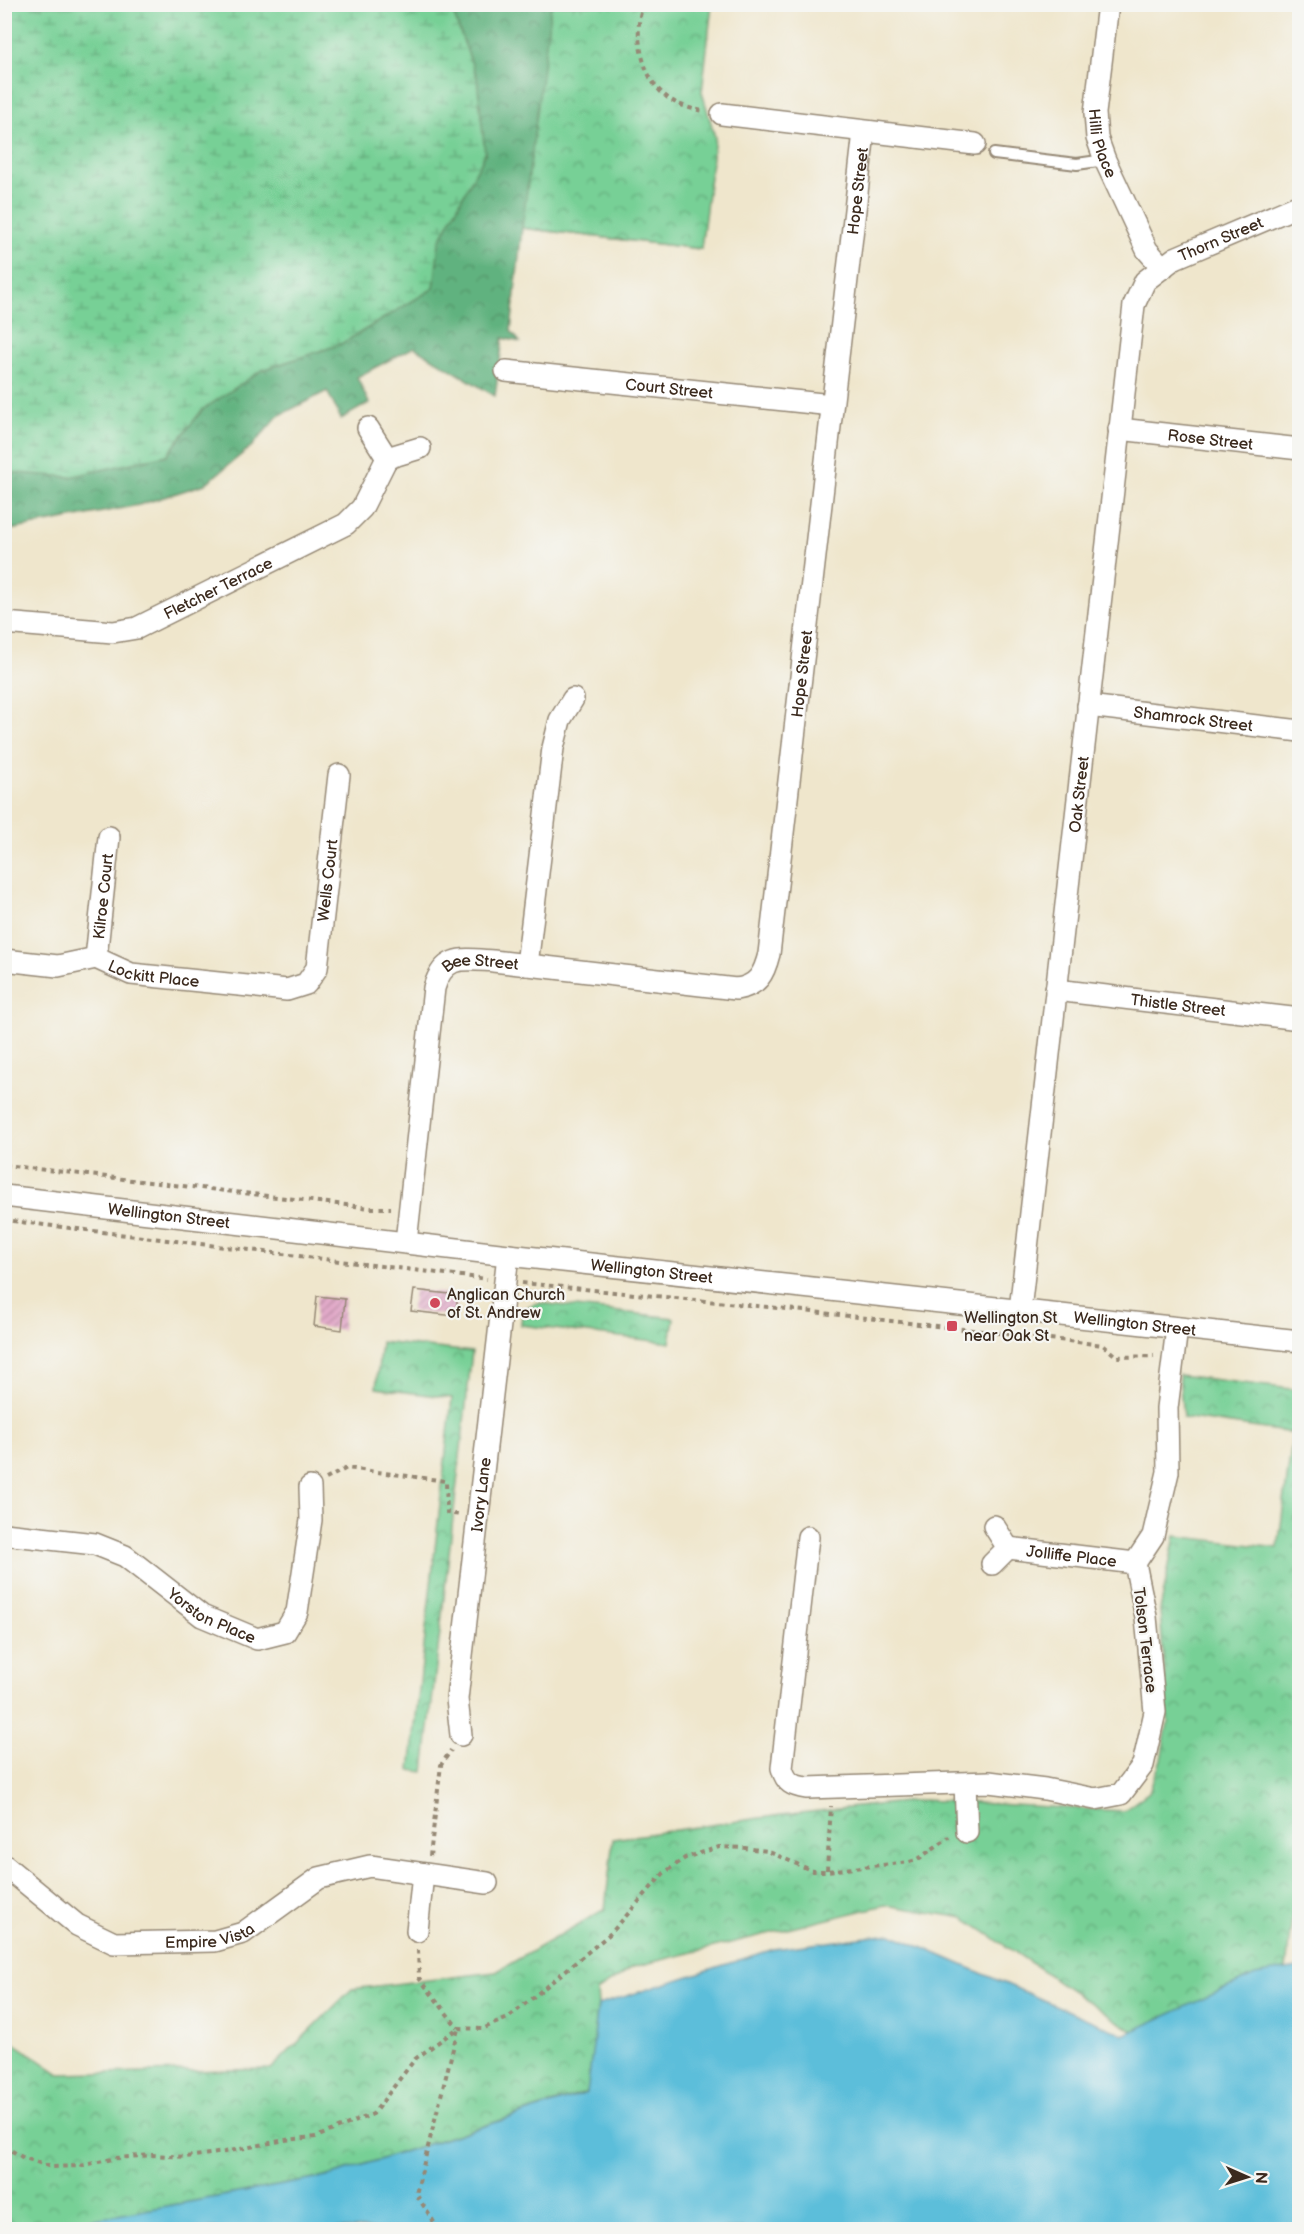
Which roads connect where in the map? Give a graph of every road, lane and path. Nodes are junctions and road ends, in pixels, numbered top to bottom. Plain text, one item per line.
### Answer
1 (644, 4) edge
2 (1108, 4) edge
3 (722, 114) joint
4 (864, 132) junction
5 (975, 144) dead end
6 (994, 154) dead end
7 (1105, 160) junction
8 (1299, 205) edge
9 (1163, 268) junction
10 (1145, 281) joint
11 (506, 371) dead end
12 (832, 405) junction
13 (368, 428) dead end
14 (1119, 429) junction
15 (420, 448) dead end
16 (1299, 449) edge
17 (387, 458) junction
18 (4, 623) edge
19 (573, 699) dead end
20 (1088, 706) junction
21 (1299, 731) edge
22 (339, 776) dead end
23 (109, 837) dead end
24 (96, 958) junction
25 (4, 960) edge
26 (527, 964) junction
27 (306, 984) joint
28 (1056, 990) junction
29 (1299, 1019) edge
30 (4, 1165) edge
31 (4, 1196) edge
32 (409, 1207) junction
33 (4, 1220) edge
34 (406, 1242) junction
35 (508, 1255) junction
36 (504, 1281) junction
37 (1020, 1310) junction
38 (1177, 1328) junction
39 (1299, 1341) edge
40 (1173, 1356) junction
41 (309, 1487) joint
42 (477, 1518) junction
43 (994, 1526) dead end
44 (4, 1534) edge
45 (808, 1537) dead end
46 (1008, 1548) junction
47 (1135, 1563) junction
48 (992, 1564) dead end
49 (461, 1735) joint
50 (965, 1784) junction
51 (832, 1787) junction
52 (967, 1828) joint
53 (4, 1865) edge
54 (827, 1871) junction
55 (423, 1874) junction
56 (487, 1882) dead end
57 (417, 1931) joint
58 (458, 2028) junction
59 (4, 2146) edge
60 (439, 2229) edge

1 - 3 path
2 - 7 street, Hilli Place
3 - 4 street
4 - 5 street
4 - 12 street, Hope Street
6 - 7 lane
7 - 9 street, Hilli Place
8 - 9 street, Thorn Street
9 - 10 street, Thorn Street
10 - 14 street, Oak Street
11 - 12 street, Court Street
12 - 26 street, Hope Street
13 - 17 street
14 - 16 street, Rose Street
14 - 20 street, Oak Street
15 - 17 street
17 - 18 street, Fletcher Terrace
19 - 26 street, Bee Street
20 - 21 street, Shamrock Street
20 - 28 street, Oak Street
22 - 27 street, Wells Court
23 - 24 street, Kilroe Court
24 - 25 street, Lockitt Place
24 - 27 street, Lockitt Place
26 - 32 street, Bee Street
28 - 29 street, Thistle Street
28 - 37 street, Oak Street
30 - 32 path
31 - 34 street, Wellington Street
32 - 34 street, Bee Street
33 - 36 path
34 - 35 street, Wellington Street
35 - 36 street, Ivory Lane
35 - 37 street, Wellington Street
36 - 40 path
36 - 42 street, Ivory Lane
37 - 38 street, Wellington Street
38 - 39 street, Wellington Street
38 - 40 street, Tolson Terrace
40 - 47 street, Tolson Terrace
41 - 42 path
41 - 44 street, Yorston Place
42 - 49 street, Ivory Lane
43 - 46 street, Jolliffe Place
45 - 51 street, Tolson Terrace
46 - 47 street, Jolliffe Place
46 - 48 street, Jolliffe Place
47 - 50 street, Tolson Terrace
49 - 55 path
50 - 51 street, Tolson Terrace
50 - 52 street
51 - 54 path
52 - 54 path
53 - 55 street, Empire Vista
54 - 58 path
55 - 56 street, Empire Vista
55 - 57 street
57 - 58 path
58 - 59 path
58 - 60 path

